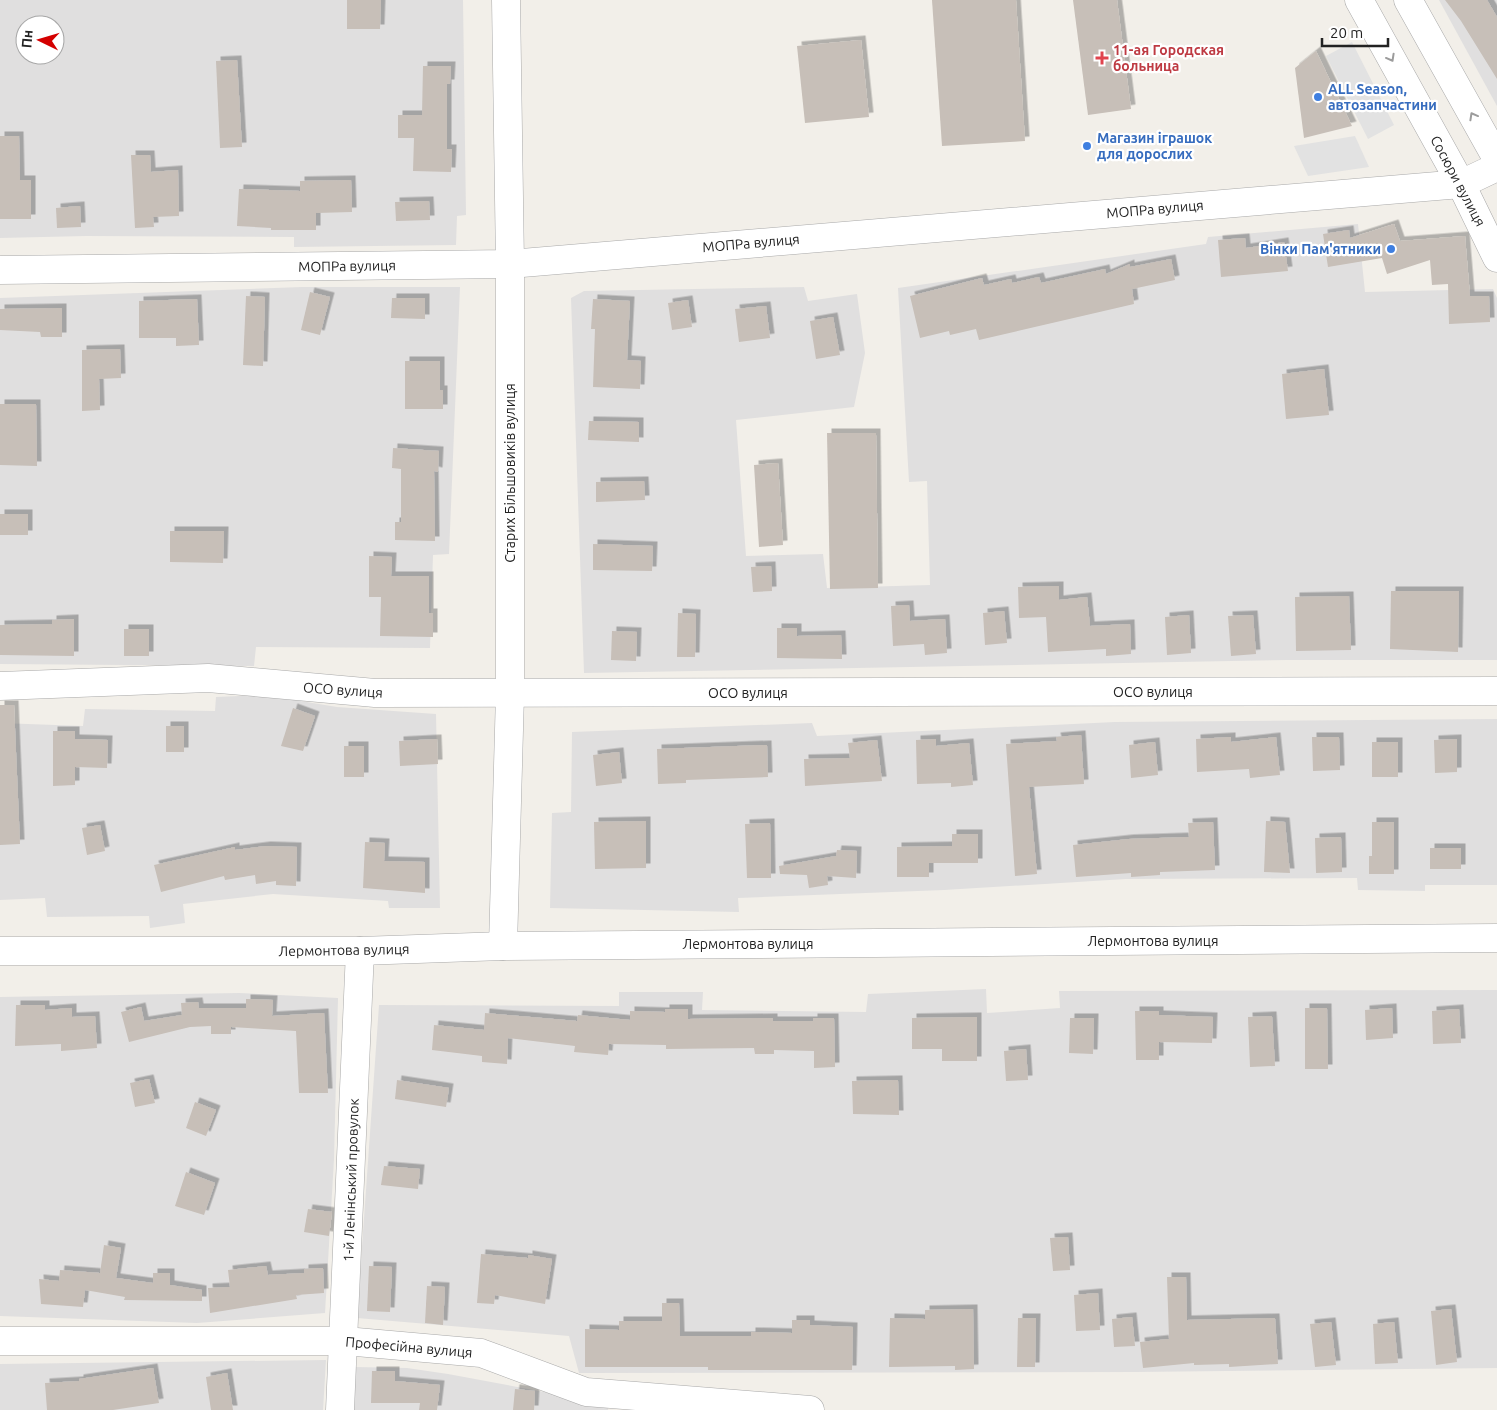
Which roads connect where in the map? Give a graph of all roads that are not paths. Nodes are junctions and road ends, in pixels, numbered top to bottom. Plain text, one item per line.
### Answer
1 (506, 0) edge
2 (1359, 0) edge
3 (1408, 0) edge
4 (1493, 167) edge
5 (1460, 184) junction
6 (1497, 258) edge
7 (510, 264) junction
8 (0, 270) edge
9 (0, 686) edge
10 (1497, 691) edge
11 (510, 694) junction
12 (1497, 938) edge
13 (502, 946) junction
14 (360, 951) junction
15 (0, 952) edge
16 (0, 1341) edge
17 (345, 1341) junction
18 (340, 1410) edge
19 (810, 1410) edge

1 - 7 street, Старих Більшовиків вулиця
2 -> 5 street, Сосюри вулиця
4 -> 3 street
4 - 5 street, МОПРа вулиця
5 - 6 street, Сосюри вулиця
5 - 7 street, МОПРа вулиця
7 - 8 street, МОПРа вулиця
7 - 11 street, Старих Більшовиків вулиця
9 - 11 street, ОСО вулиця
10 - 11 street, ОСО вулиця
11 - 13 street, Старих Більшовиків вулиця
12 - 13 street, Лермонтова вулиця
13 - 14 street, Лермонтова вулиця
14 - 15 street, Лермонтова вулиця
14 - 17 street, 1-й Ленінський провулок
16 - 17 street, Професійна вулиця
17 - 18 street, 1-й Ленінський провулок
17 - 19 street, Професійна вулиця

